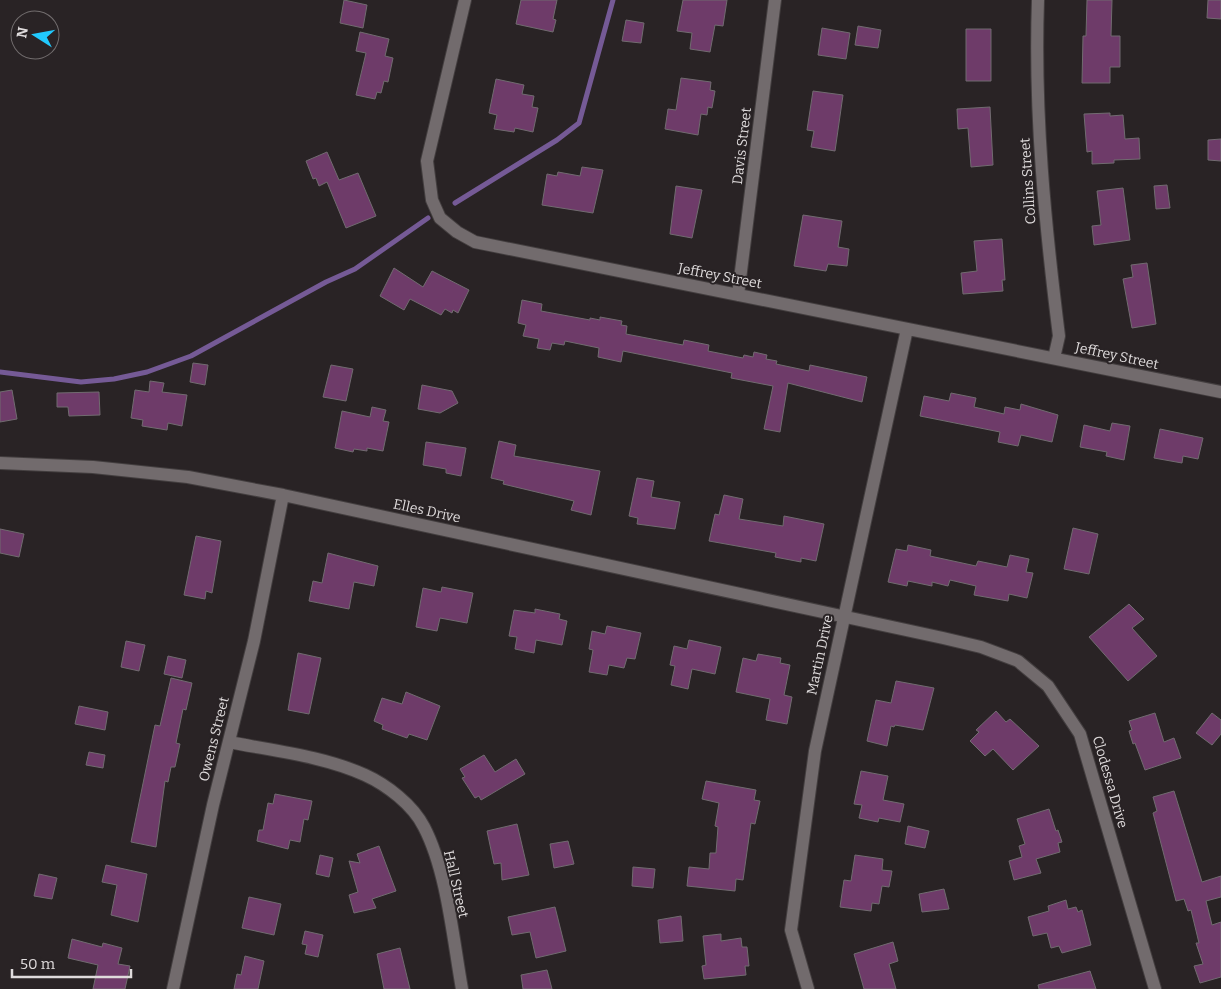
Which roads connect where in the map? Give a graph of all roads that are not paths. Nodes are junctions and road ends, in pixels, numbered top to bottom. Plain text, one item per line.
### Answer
1 (465, 0) edge
2 (775, 0) edge
3 (1038, 0) edge
4 (738, 295) junction
5 (907, 329) junction
6 (1054, 358) junction
7 (1221, 392) edge
8 (0, 463) edge
9 (283, 495) junction
10 (843, 615) junction
11 (229, 742) junction
12 (173, 989) edge
13 (462, 989) edge
14 (808, 989) edge
15 (1155, 989) edge

1 - 4 street, Jeffrey Street
2 - 4 street, Davis Street
3 - 6 street, Collins Street
4 - 5 street, Jeffrey Street
5 - 6 street, Jeffrey Street
5 - 10 street, Martin Drive
6 - 7 street, Jeffrey Street
8 - 9 street, Elles Drive
9 - 10 street, Elles Drive
9 - 11 street, Owens Street
10 - 14 street, Martin Drive
10 - 15 street, Clodessa Drive
11 - 12 street, Owens Street
11 - 13 street, Hall Street

